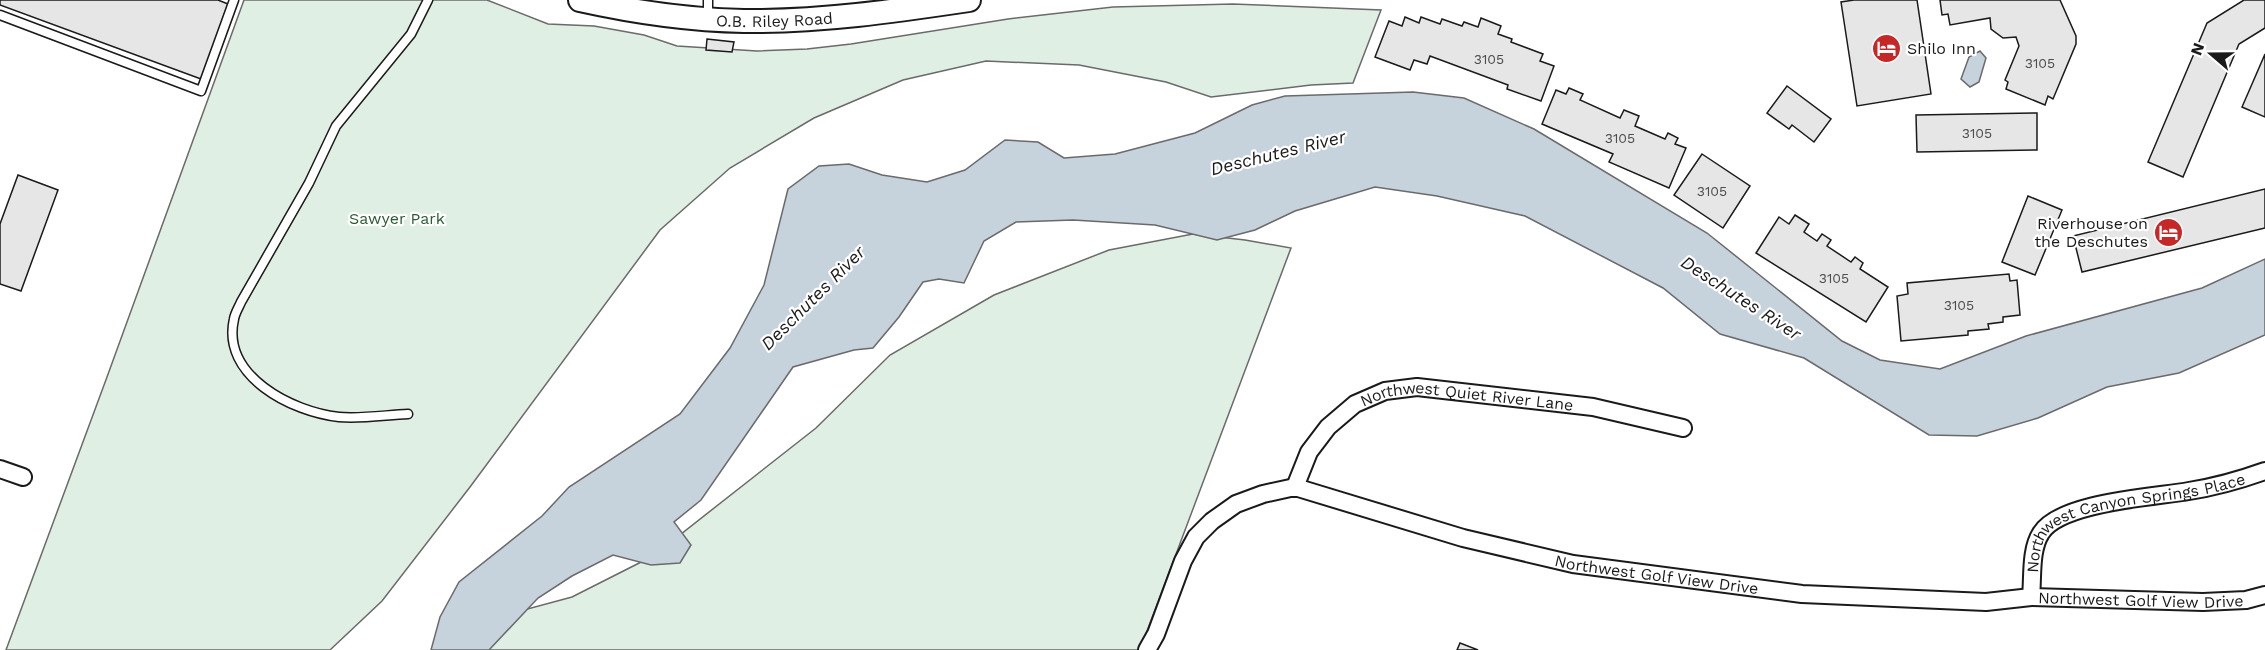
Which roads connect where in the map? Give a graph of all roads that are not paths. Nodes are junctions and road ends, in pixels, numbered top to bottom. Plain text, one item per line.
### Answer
1 (234, 0) edge
2 (428, 0) edge
3 (580, 0) edge
4 (969, 0) edge
5 (908, 4) edge
6 (708, 10) edge
7 (0, 15) edge
8 (408, 414) dead end
9 (1683, 428) dead end
10 (0, 469) edge
11 (2265, 471) edge
12 (22, 477) dead end
13 (1294, 487) junction
14 (2265, 595) edge
15 (2031, 597) junction
16 (1148, 650) edge

1 - 7 lane
2 - 8 lane
3 - 6 street, O.B. Riley Road
4 - 5 street, O.B. Riley Road
5 - 6 street, O.B. Riley Road
9 - 13 street, Northwest Quiet River Lane
10 - 12 street
11 - 15 street, Northwest Canyon Springs Place
13 - 15 street, Northwest Golf View Drive
13 - 16 street, Northwest Golf View Drive
14 - 15 street, Northwest Golf View Drive

